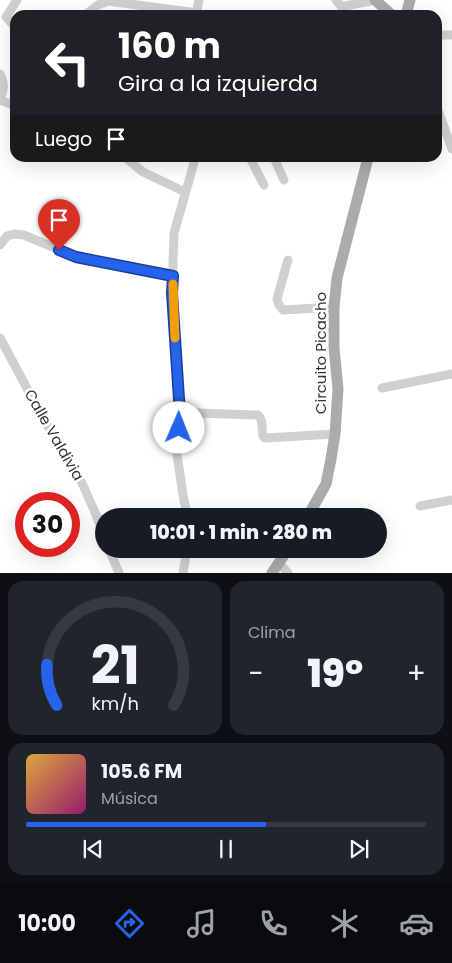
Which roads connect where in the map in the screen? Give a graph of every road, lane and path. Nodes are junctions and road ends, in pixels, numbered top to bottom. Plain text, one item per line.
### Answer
1 (336, 0) edge
2 (376, 0) edge
3 (360, 1) edge
4 (93, 10) edge
5 (170, 10) edge
6 (387, 10) edge
7 (10, 11) edge
8 (10, 21) edge
9 (0, 74) edge
10 (0, 100) edge
11 (442, 121) edge
12 (452, 149) edge
13 (131, 162) edge
14 (193, 162) edge
15 (252, 162) edge
16 (276, 162) edge
17 (367, 162) edge
18 (284, 180) dead end
19 (264, 185) dead end
20 (185, 192) junction
21 (0, 244) edge
22 (288, 260) dead end
23 (173, 276) junction
24 (334, 307) junction
25 (0, 338) edge
26 (452, 374) edge
27 (382, 388) dead end
28 (180, 414) junction
29 (335, 434) junction
30 (452, 500) edge
31 (420, 506) dead end
32 (186, 508) edge
33 (312, 508) edge
34 (95, 512) edge
35 (113, 558) edge
36 (186, 558) edge
37 (275, 568) edge
38 (119, 573) edge
39 (183, 573) edge
40 (288, 573) edge

1 - 3 street
2 - 3 street
2 - 6 main road
4 - 5 street
7 - 8 street
9 - 10 street
11 - 12 street
13 - 20 street
14 - 20 street
15 - 19 street
16 - 18 street
17 - 24 main road, Circuito Picacho
20 - 23 street
21 - 23 street
22 - 24 street
23 - 28 street
24 - 29 main road, Circuito Picacho
25 - 34 street, Calle Valdivia
26 - 27 street
28 - 29 street
28 - 32 street
29 - 33 main road, Circuito Picacho
30 - 31 street
35 - 38 street
36 - 39 street
37 - 40 street

